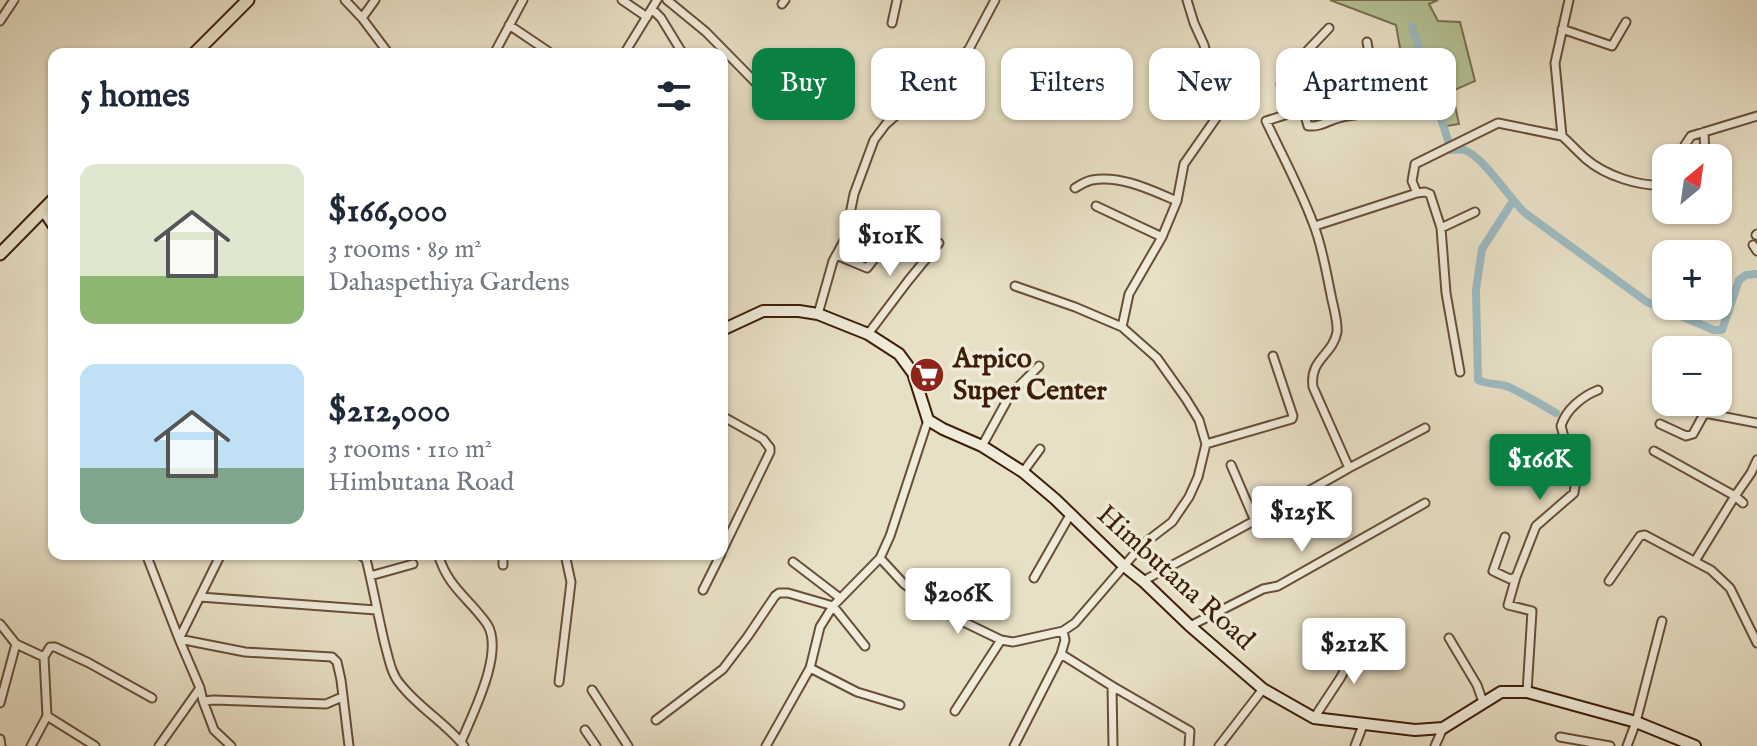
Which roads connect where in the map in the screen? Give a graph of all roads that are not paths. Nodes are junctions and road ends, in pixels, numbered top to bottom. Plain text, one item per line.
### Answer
1 (14, 0) edge
2 (248, 0) edge
3 (345, 0) edge
4 (375, 0) edge
5 (523, 0) edge
6 (622, 0) edge
7 (657, 0) edge
8 (667, 0) edge
9 (897, 0) edge
10 (995, 0) edge
11 (1187, 0) edge
12 (1569, 0) edge
13 (650, 13) junction
14 (362, 18) junction
15 (0, 21) edge
16 (1626, 22) dead end
17 (892, 23) dead end
18 (509, 25) junction
19 (1329, 28) dead end
20 (1562, 29) junction
21 (1367, 42) dead end
22 (200, 48) edge
23 (384, 48) edge
24 (497, 48) edge
25 (543, 48) edge
26 (628, 48) edge
27 (679, 48) edge
28 (722, 48) edge
29 (1310, 48) edge
30 (1368, 48) edge
31 (728, 54) edge
32 (752, 79) edge
33 (1757, 116) edge
34 (1276, 118) edge
35 (1306, 120) edge
36 (1332, 120) edge
37 (1704, 132) junction
38 (1562, 136) junction
39 (1686, 144) edge
40 (1704, 144) edge
41 (1652, 185) edge
42 (1075, 188) dead end
43 (1417, 193) junction
44 (1177, 201) junction
45 (48, 206) edge
46 (1096, 206) dead end
47 (44, 211) junction
48 (1475, 212) dead end
49 (48, 217) edge
50 (904, 221) dead end
51 (1315, 226) junction
52 (1441, 228) junction
53 (1162, 237) junction
54 (939, 243) dead end
55 (0, 254) edge
56 (836, 255) junction
57 (1015, 286) dead end
58 (818, 314) junction
59 (728, 327) edge
60 (1122, 327) junction
61 (868, 334) junction
62 (1273, 356) dead end
63 (1039, 366) dead end
64 (1460, 372) dead end
65 (1598, 390) dead end
66 (728, 419) edge
67 (928, 420) junction
68 (1757, 423) edge
69 (1660, 424) dead end
70 (1425, 428) dead end
71 (1206, 444) junction
72 (982, 446) junction
73 (1040, 449) dead end
74 (1654, 451) dead end
75 (1757, 460) edge
76 (1231, 465) dead end
77 (1349, 468) junction
78 (1023, 472) junction
79 (1735, 496) junction
80 (1425, 503) dead end
81 (1743, 503) dead end
82 (1070, 515) junction
83 (1255, 521) junction
84 (1505, 537) dead end
85 (728, 538) edge
86 (880, 558) junction
87 (148, 560) edge
88 (218, 560) edge
89 (366, 560) edge
90 (440, 560) edge
91 (503, 560) edge
92 (566, 560) edge
93 (717, 560) edge
94 (1695, 561) junction
95 (793, 562) dead end
96 (413, 564) dead end
97 (503, 565) dead end
98 (1123, 565) junction
99 (370, 576) junction
100 (1516, 577) junction
101 (1034, 578) dead end
102 (1143, 581) junction
103 (1609, 581) dead end
104 (703, 590) dead end
105 (200, 597) junction
106 (840, 598) junction
107 (833, 606) junction
108 (376, 610) junction
109 (1662, 621) dead end
110 (0, 624) edge
111 (1190, 626) junction
112 (1063, 631) junction
113 (1362, 636) dead end
114 (1449, 638) dead end
115 (179, 639) junction
116 (1001, 640) junction
117 (1757, 643) edge
118 (16, 644) junction
119 (865, 646) dead end
120 (1061, 654) junction
121 (44, 657) junction
122 (810, 668) junction
123 (559, 682) dead end
124 (1112, 686) junction
125 (200, 688) junction
126 (1263, 689) junction
127 (592, 690) dead end
128 (1527, 692) junction
129 (342, 697) junction
130 (152, 698) dead end
131 (203, 701) junction
132 (1483, 702) junction
133 (0, 703) edge
134 (900, 705) dead end
135 (955, 711) dead end
136 (47, 716) junction
137 (1314, 718) junction
138 (656, 720) dead end
139 (1636, 722) junction
140 (1363, 725) junction
141 (1443, 728) junction
142 (585, 730) dead end
143 (1560, 737) dead end
144 (0, 739) edge
145 (462, 744) edge
146 (765, 745) edge
147 (1, 746) edge
148 (31, 746) edge
149 (95, 746) edge
150 (159, 746) edge
151 (231, 746) edge
152 (349, 746) edge
153 (596, 746) edge
154 (628, 746) edge
155 (1014, 746) edge
156 (1113, 746) edge
157 (1189, 746) edge
158 (1219, 746) edge
159 (1355, 746) edge
160 (1435, 746) edge
161 (1610, 746) edge
162 (1627, 746) edge
163 (1695, 746) edge

1 - 15 street
2 - 22 main road
3 - 14 street
4 - 14 street
5 - 18 street
6 - 13 street
7 - 13 street
8 - 28 street
9 - 17 street
10 - 56 street
11 - 44 street
12 - 20 street
13 - 26 street
13 - 27 street
14 - 23 street
16 - 20 street
18 - 24 street
18 - 25 street
19 - 29 street
20 - 38 street
21 - 30 street
31 - 32 street
33 - 37 street
34 - 51 street
35 - 36 street
37 - 39 street
37 - 40 street
38 - 41 street
38 - 43 street
42 - 44 street
43 - 51 street
43 - 52 street
44 - 53 street
45 - 47 main road
46 - 53 street
47 - 49 street
47 - 55 main road
48 - 52 street
50 - 56 street
51 - 77 street
52 - 64 street
53 - 60 street
54 - 61 street
56 - 58 street
57 - 60 street
58 - 59 street
58 - 61 street
60 - 71 street
61 - 67 street
62 - 71 street
63 - 72 street
65 - 100 street
66 - 85 street
67 - 72 street, Himbutana Road
67 - 86 street
68 - 69 street
70 - 77 street
71 - 98 street
72 - 78 street, Himbutana Road
73 - 78 street
74 - 79 street
75 - 79 street
76 - 83 street
77 - 83 street
78 - 82 street, Himbutana Road
79 - 81 street
79 - 94 street
80 - 111 street
82 - 98 street, Himbutana Road
82 - 101 street
83 - 102 street
84 - 100 street
86 - 106 street
86 - 116 street
87 - 115 street
88 - 105 street
89 - 99 street
90 - 145 street
91 - 97 street
92 - 123 street
93 - 104 street
94 - 103 street
94 - 117 street
95 - 106 street
96 - 99 street
98 - 102 street, Himbutana Road
98 - 112 street
99 - 108 street
100 - 128 street
102 - 111 street, Himbutana Road
105 - 108 street
105 - 115 street
106 - 107 street
107 - 119 street
107 - 122 street
107 - 138 street
108 - 145 street
109 - 139 street
110 - 118 street
111 - 126 street, Himbutana Road
112 - 116 street
112 - 120 street
113 - 137 street
114 - 132 street
115 - 125 street
115 - 129 street
116 - 135 street
118 - 121 street
118 - 133 street
120 - 124 street
120 - 155 street
121 - 130 street
121 - 136 street
122 - 134 street
122 - 146 street
124 - 156 street
124 - 157 street
125 - 131 street
125 - 150 street
126 - 137 street, Himbutana Road
126 - 158 street
127 - 154 street
128 - 132 street
128 - 139 street
129 - 131 street
129 - 152 street
131 - 151 street
132 - 141 street
136 - 148 street
136 - 149 street
137 - 140 street, Himbutana Road
139 - 162 street
139 - 163 street
140 - 141 street, Himbutana Road
140 - 159 street
141 - 160 street
142 - 153 street
143 - 161 street
144 - 147 street

